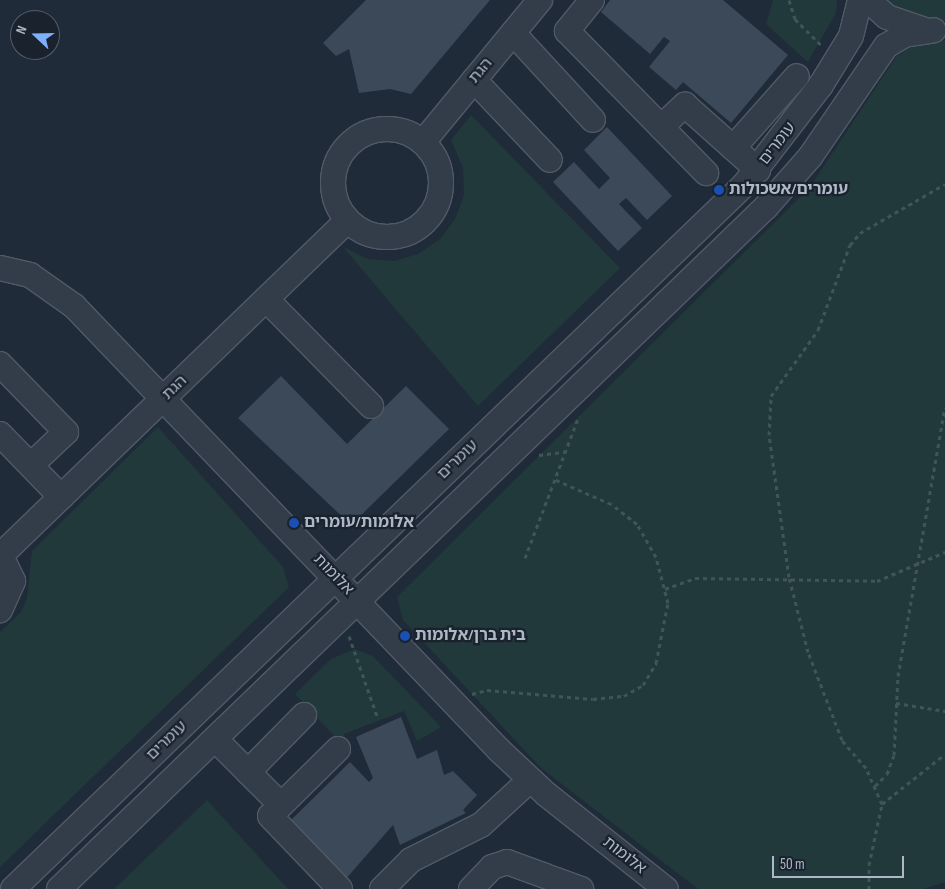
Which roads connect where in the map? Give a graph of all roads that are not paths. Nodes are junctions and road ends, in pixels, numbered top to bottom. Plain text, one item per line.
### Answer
1 (540, 0) edge
2 (592, 0) edge
3 (860, 0) edge
4 (868, 0) edge
5 (940, 30) edge
6 (512, 33) junction
7 (797, 76) dead end
8 (474, 80) junction
9 (593, 120) dead end
10 (661, 127) junction
11 (423, 142) junction
12 (733, 148) junction
13 (550, 160) dead end
14 (758, 170) junction
15 (706, 173) dead end
16 (348, 220) junction
17 (0, 268) edge
18 (266, 299) junction
19 (0, 364) edge
20 (163, 399) junction
21 (371, 406) dead end
22 (0, 434) edge
23 (30, 465) junction
24 (61, 497) junction
25 (0, 554) edge
26 (336, 578) junction
27 (350, 609) junction
28 (0, 610) edge
29 (304, 715) dead end
30 (215, 739) junction
31 (338, 749) dead end
32 (248, 772) junction
33 (530, 780) junction
34 (281, 804) junction
35 (13, 889) edge
36 (59, 889) edge
37 (340, 889) edge
38 (382, 889) edge
39 (471, 889) edge
40 (581, 889) edge
41 (666, 889) edge

1 - 6 street, הגת
2 - 10 street
3 - 14 street, עומרים
4 - 5 street
5 - 27 street, עומרים
6 - 8 street, הגת
6 - 9 street
7 - 12 street
8 - 11 street, הגת
8 - 13 street
10 - 12 street
10 - 15 street
11 - 16 street
11 - 16 street
12 - 14 street
14 - 26 street, עומרים
16 - 18 street, הגת
17 - 20 street, אלומות
18 - 20 street, הגת
18 - 21 street
19 - 23 street
20 - 24 street, הגת
20 - 26 street, אלומות
22 - 23 street
23 - 24 street
24 - 25 street, הגת
25 - 28 street
26 - 27 street, אלומות
26 - 35 street, עומרים
27 - 30 street, עומרים
27 - 33 street, אלומות
29 - 32 street
30 - 32 street
30 - 36 street, עומרים
31 - 34 street
32 - 34 street
33 - 38 street
33 - 41 street, אלומות
34 - 37 street
39 - 40 street

